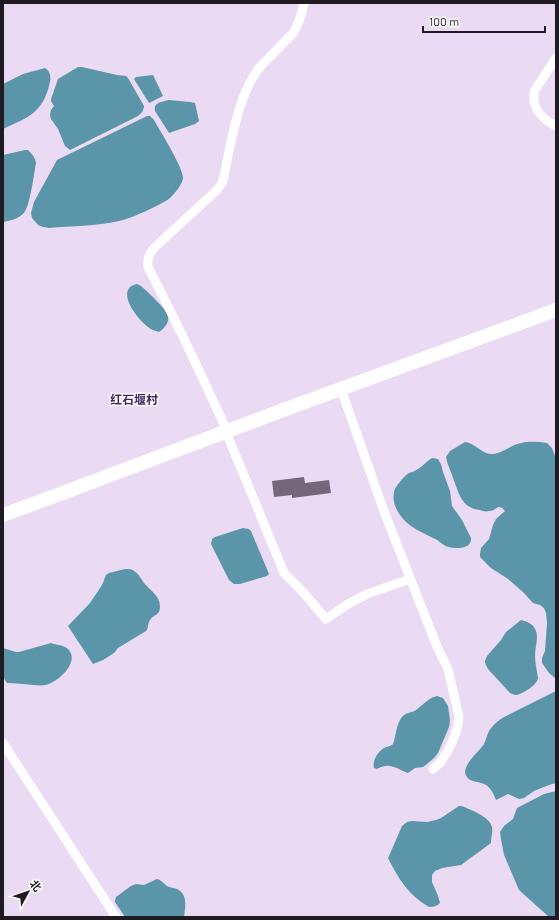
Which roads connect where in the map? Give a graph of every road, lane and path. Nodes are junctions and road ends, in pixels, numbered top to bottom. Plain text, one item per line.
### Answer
1 (304, 3) edge
2 (556, 58) edge
3 (556, 126) edge
4 (556, 310) edge
5 (341, 389) junction
6 (226, 432) junction
7 (3, 514) edge
8 (410, 579) junction
9 (3, 743) edge
10 (433, 769) dead end
11 (116, 917) edge

1 - 6 street
2 - 3 street
4 - 5 highway
5 - 6 highway
5 - 8 street
6 - 7 highway
6 - 8 street
8 - 10 street
9 - 11 street

